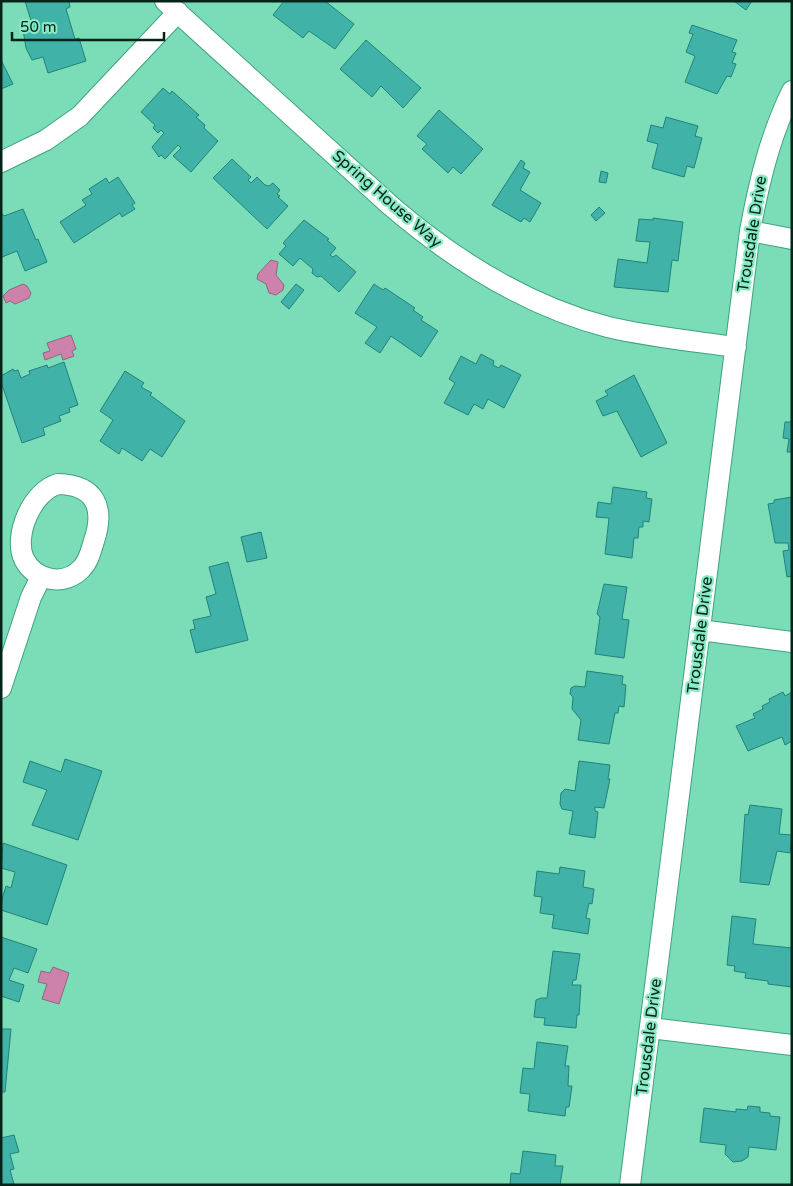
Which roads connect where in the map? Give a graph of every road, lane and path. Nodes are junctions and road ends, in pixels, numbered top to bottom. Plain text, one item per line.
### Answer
1 (171, 7) edge
2 (792, 91) edge
3 (1, 162) edge
4 (750, 231) junction
5 (792, 239) edge
6 (736, 347) junction
7 (41, 577) junction
8 (700, 630) junction
9 (792, 642) edge
10 (1, 688) edge
11 (650, 1028) junction
12 (792, 1045) edge
13 (630, 1185) edge

1 - 3 street
1 - 6 street, Spring House Way
2 - 4 street, Trousdale Drive
4 - 5 street
4 - 6 street, Trousdale Drive
6 - 8 street, Trousdale Drive
7 - 7 street
7 - 10 street
8 - 9 street
8 - 11 street, Trousdale Drive
11 - 12 street
11 - 13 street, Trousdale Drive

